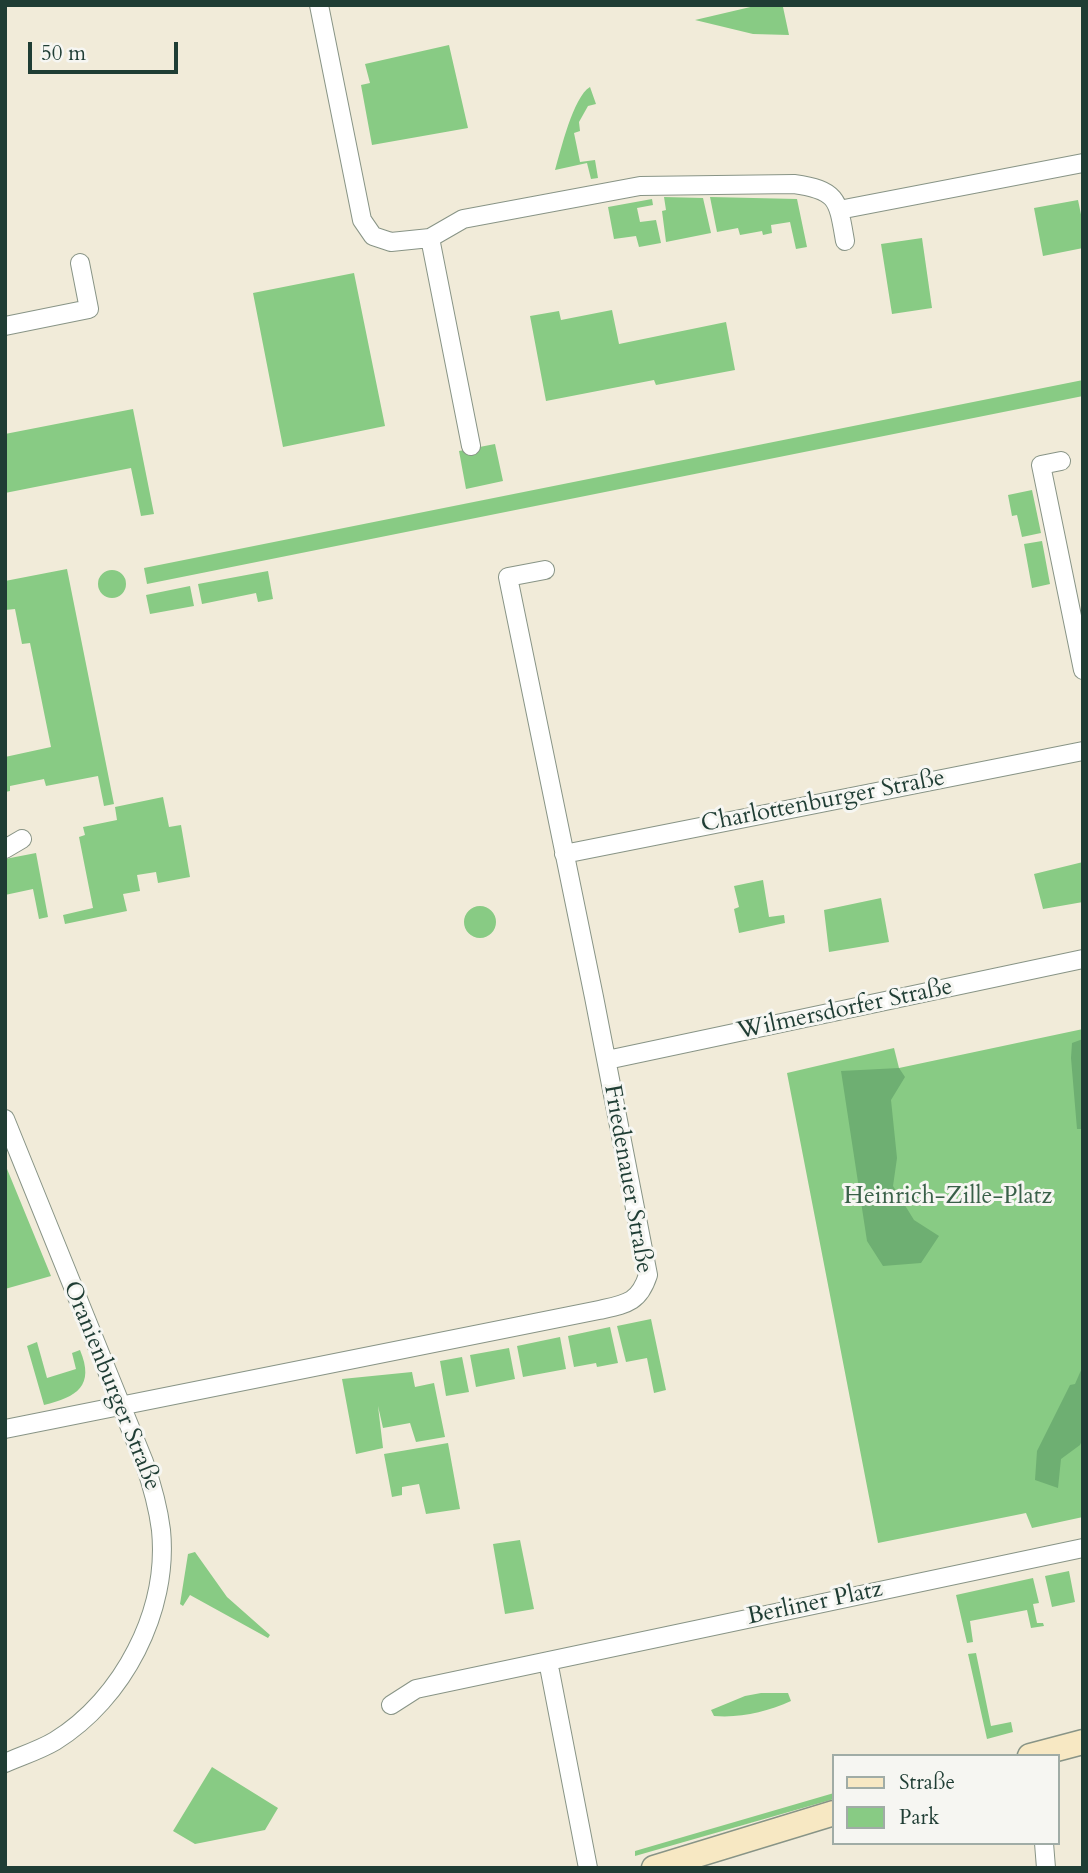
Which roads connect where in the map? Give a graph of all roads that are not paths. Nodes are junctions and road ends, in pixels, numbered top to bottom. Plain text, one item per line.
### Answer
1 (319, 5) edge
2 (1083, 163) edge
3 (839, 210) junction
4 (430, 239) junction
5 (845, 241) dead end
6 (80, 263) dead end
7 (5, 326) edge
8 (471, 446) dead end
9 (1061, 461) dead end
10 (545, 570) dead end
11 (1083, 670) edge
12 (1083, 751) edge
13 (22, 839) dead end
14 (5, 849) edge
15 (564, 854) junction
16 (1083, 959) edge
17 (607, 1060) junction
18 (5, 1120) edge
19 (120, 1404) junction
20 (5, 1429) edge
21 (1083, 1548) edge
22 (548, 1661) junction
23 (391, 1705) dead end
24 (1083, 1742) edge
25 (1039, 1754) edge
26 (5, 1763) edge
27 (832, 1814) edge
28 (1044, 1845) edge
29 (588, 1868) edge
30 (654, 1868) edge
31 (1046, 1868) edge

1 - 4 street
2 - 3 street
3 - 4 street
3 - 5 street
4 - 8 street
6 - 7 street
9 - 11 street
10 - 15 street, Friedenauer Straße
12 - 15 street, Charlottenburger Straße
13 - 14 street
15 - 17 street, Friedenauer Straße
16 - 17 street, Wilmersdorfer Straße
17 - 19 street, Friedenauer Straße
18 - 19 street, Oranienburger Straße
19 - 20 street, Friedenauer Straße
19 - 26 street, Oranienburger Straße
21 - 22 street, Berliner Platz
22 - 23 street, Berliner Platz
22 - 29 street
24 - 25 street
27 - 30 street
28 - 31 street

